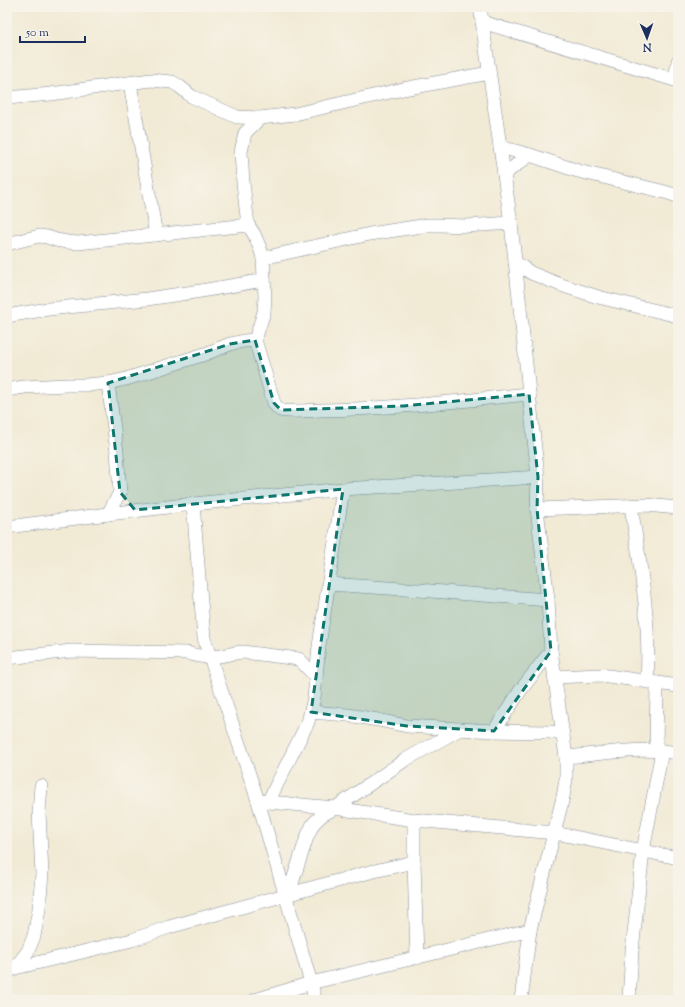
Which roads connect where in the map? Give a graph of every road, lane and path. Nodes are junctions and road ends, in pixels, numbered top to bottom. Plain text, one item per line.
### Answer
1 (480, 7) edge
2 (482, 22) junction
3 (678, 61) edge
4 (489, 73) junction
5 (676, 81) edge
6 (130, 83) junction
7 (7, 98) edge
8 (260, 118) junction
9 (500, 147) junction
10 (530, 155) junction
11 (504, 174) junction
12 (678, 196) edge
13 (511, 223) junction
14 (248, 225) junction
15 (156, 235) junction
16 (7, 244) edge
17 (263, 258) junction
18 (515, 262) junction
19 (531, 273) junction
20 (264, 280) junction
21 (517, 283) junction
22 (7, 316) edge
23 (678, 316) edge
24 (255, 340) junction
25 (108, 383) junction
26 (7, 390) edge
27 (529, 394) junction
28 (538, 477) junction
29 (343, 489) junction
30 (120, 492) junction
31 (193, 504) junction
32 (631, 506) junction
33 (678, 508) edge
34 (538, 509) junction
35 (135, 510) junction
36 (108, 514) junction
37 (7, 527) edge
38 (328, 584) junction
39 (548, 600) junction
40 (319, 646) junction
41 (551, 651) junction
42 (210, 657) junction
43 (7, 658) edge
44 (299, 659) junction
45 (316, 677) junction
46 (554, 677) junction
47 (652, 682) junction
48 (678, 686) edge
49 (311, 712) junction
50 (460, 729) junction
51 (494, 731) junction
52 (563, 734) junction
53 (659, 751) junction
54 (678, 753) edge
55 (566, 757) junction
56 (41, 786) dead end
57 (263, 801) junction
58 (335, 808) junction
59 (414, 820) junction
60 (555, 833) junction
61 (643, 851) junction
62 (678, 858) edge
63 (414, 862) junction
64 (288, 895) junction
65 (530, 930) junction
66 (417, 958) junction
67 (11, 971) edge
68 (311, 984) junction
69 (255, 1000) edge
70 (315, 1000) edge
71 (521, 1000) edge
72 (630, 1000) edge

1 - 2 street
2 - 4 street
2 - 5 street
3 - 5 street
4 - 8 street
4 - 9 street
6 - 7 street
6 - 8 street
6 - 15 street
8 - 14 street
9 - 10 street
9 - 11 street
10 - 11 street
10 - 12 street
11 - 13 street
13 - 17 street
13 - 18 street
14 - 15 street
14 - 17 street
15 - 16 street
17 - 20 street
18 - 19 street
18 - 21 street
19 - 21 street
19 - 23 street
20 - 22 street
20 - 24 street
21 - 27 street
24 - 25 street
24 - 27 street
25 - 26 street
25 - 30 street
27 - 28 street
28 - 29 street
28 - 34 street
29 - 31 street
29 - 38 street
30 - 35 street
30 - 36 street
31 - 35 street
31 - 42 street
32 - 33 street
32 - 34 street
32 - 47 street
34 - 39 street
35 - 36 street
36 - 37 street
38 - 39 street
38 - 40 street
39 - 41 street
40 - 44 street
40 - 45 street
41 - 46 street
41 - 51 street
42 - 43 street
42 - 44 street
42 - 57 street
44 - 45 street
45 - 49 street
46 - 47 street
46 - 52 street
47 - 48 street
47 - 53 street
49 - 50 street
49 - 57 street
50 - 51 street
50 - 58 street
51 - 52 street
52 - 55 street
53 - 54 street
53 - 55 street
53 - 61 street
55 - 60 street
56 - 67 street
57 - 58 street
57 - 64 street
58 - 59 street
58 - 64 street
59 - 60 street
59 - 63 street
60 - 61 street
60 - 65 street
61 - 62 street
61 - 72 street
63 - 64 street
63 - 66 street
64 - 67 street
64 - 68 street
65 - 66 street
65 - 71 street
66 - 68 street
68 - 69 street
68 - 70 street

